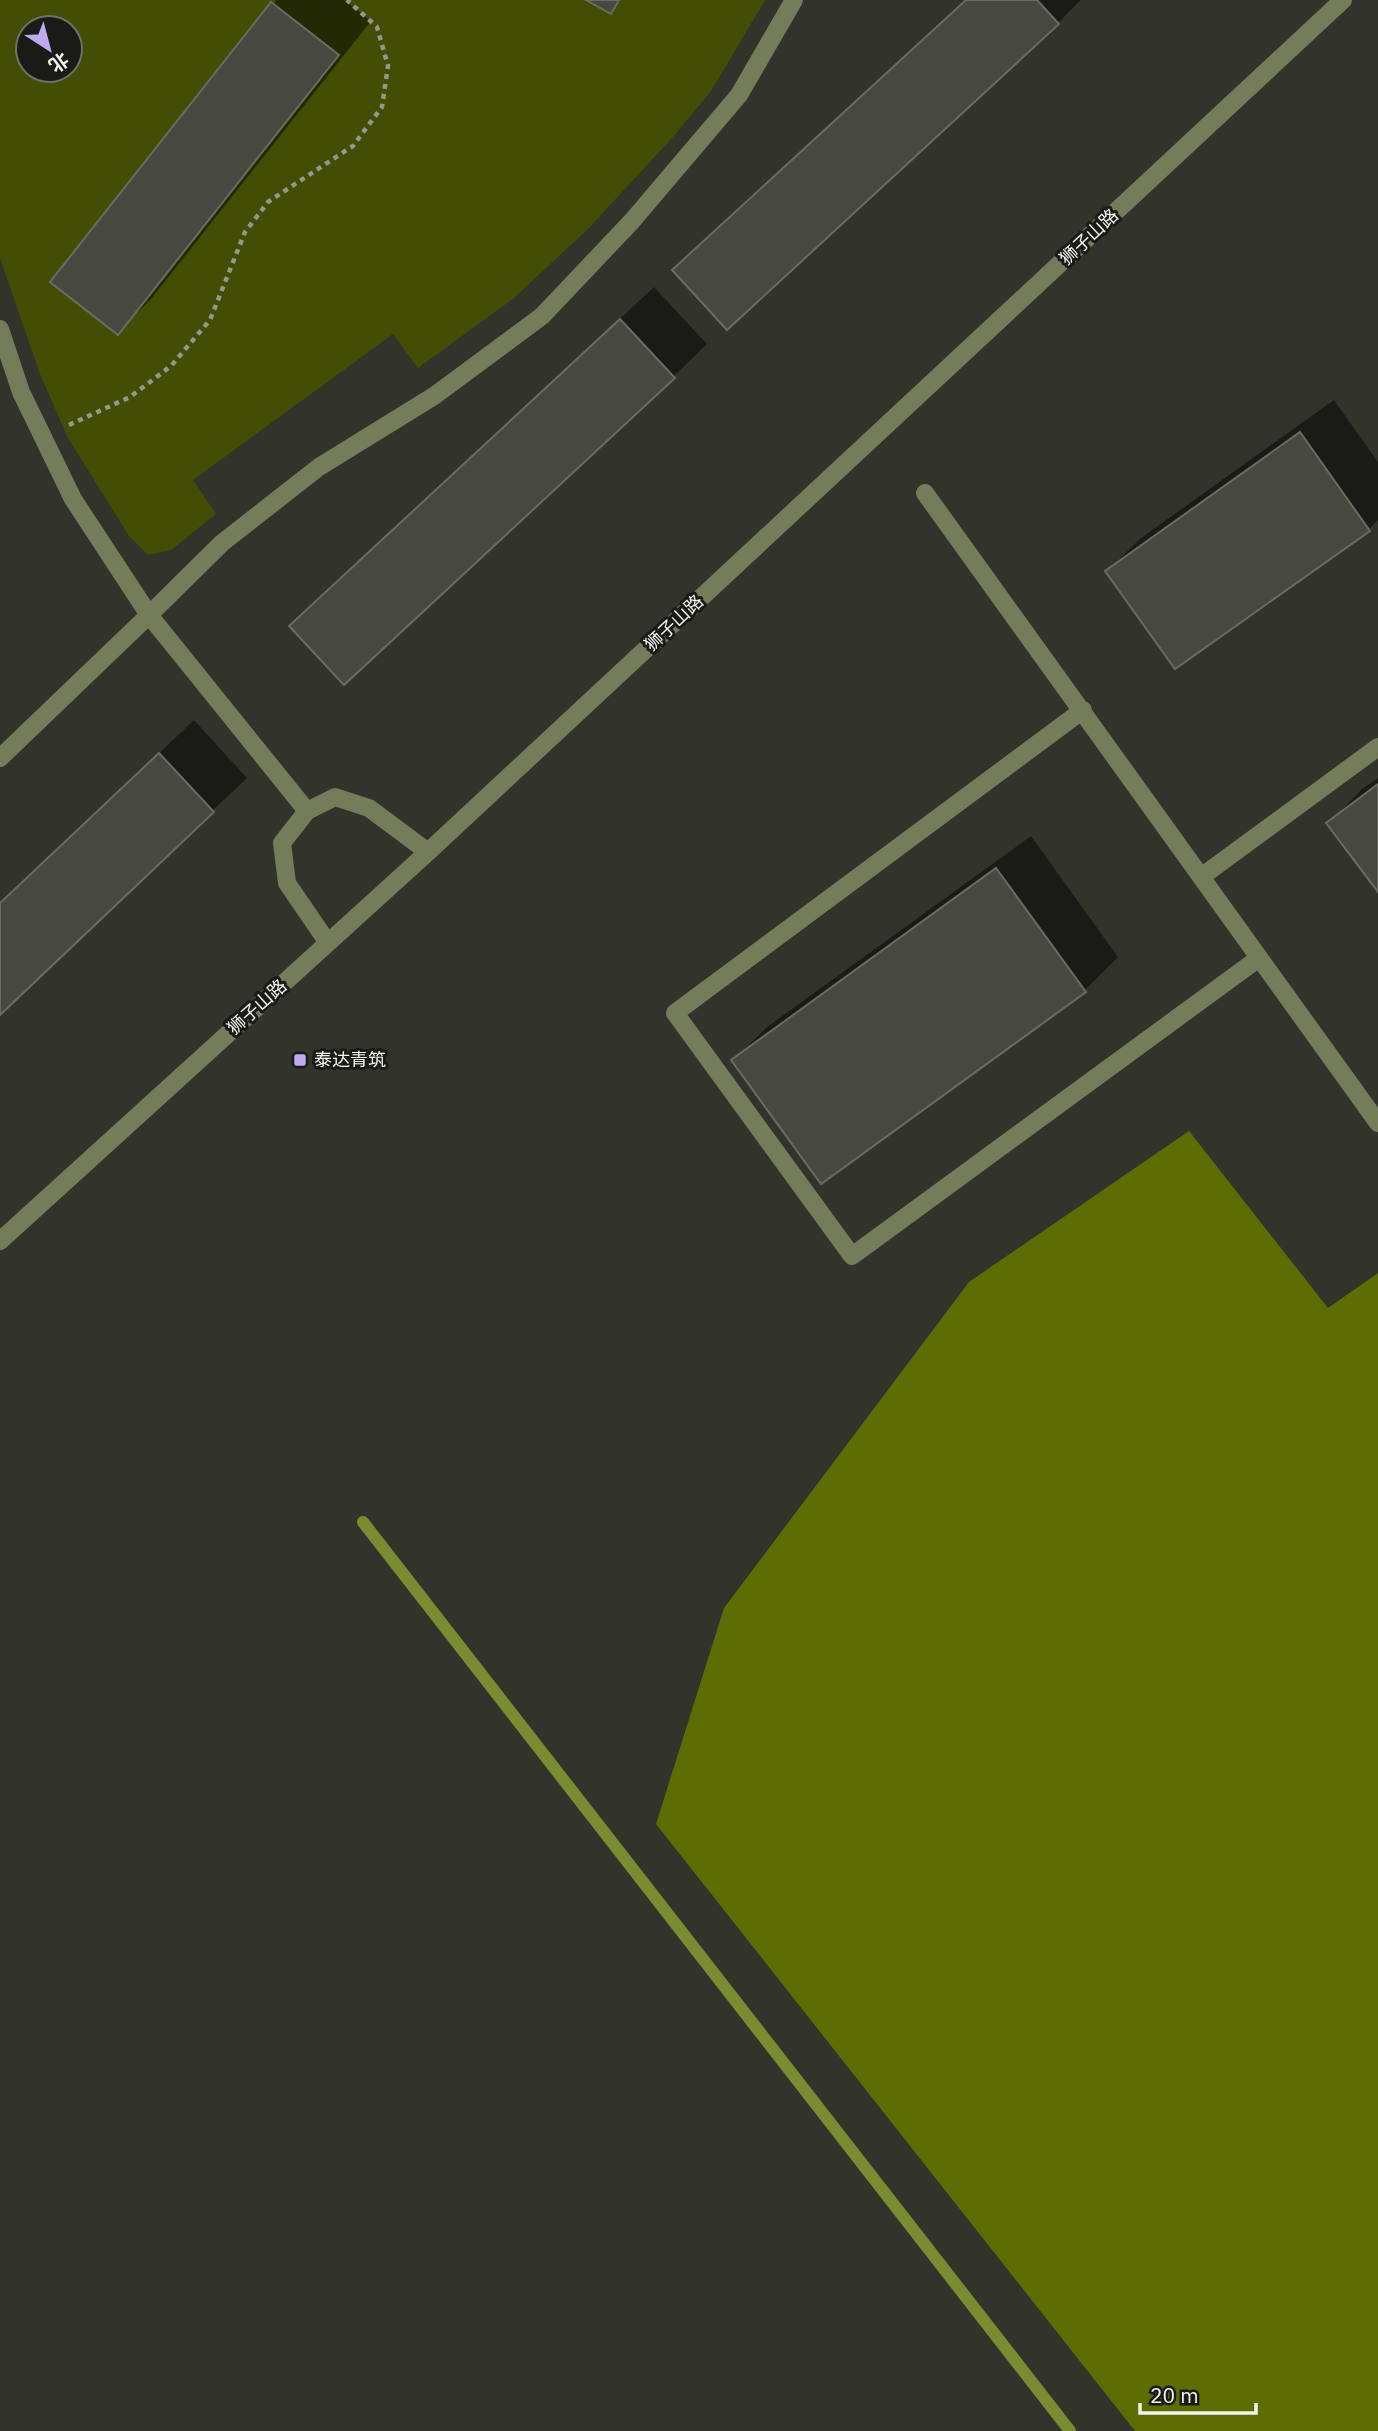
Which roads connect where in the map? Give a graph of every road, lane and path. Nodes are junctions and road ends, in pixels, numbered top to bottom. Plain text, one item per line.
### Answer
1 (347, 0) edge
2 (794, 0) edge
3 (1343, 0) edge
4 (0, 329) edge
5 (43, 437) junction
6 (925, 493) dead end
7 (149, 615) junction
8 (1083, 710) junction
9 (1378, 747) edge
10 (0, 758) edge
11 (307, 811) junction
12 (428, 852) junction
13 (1201, 877) junction
14 (328, 943) junction
15 (1259, 958) junction
16 (1378, 1123) edge
17 (0, 1241) edge

1 - 5 path
2 - 7 street
3 - 12 street, 狮子山路
4 - 5 street
5 - 7 street
6 - 8 street
7 - 10 street
7 - 11 street
8 - 13 street
8 - 15 street
9 - 13 street
11 - 12 street
11 - 14 street
12 - 14 street, 狮子山路
13 - 15 street
14 - 17 street, 狮子山路
15 - 16 street

